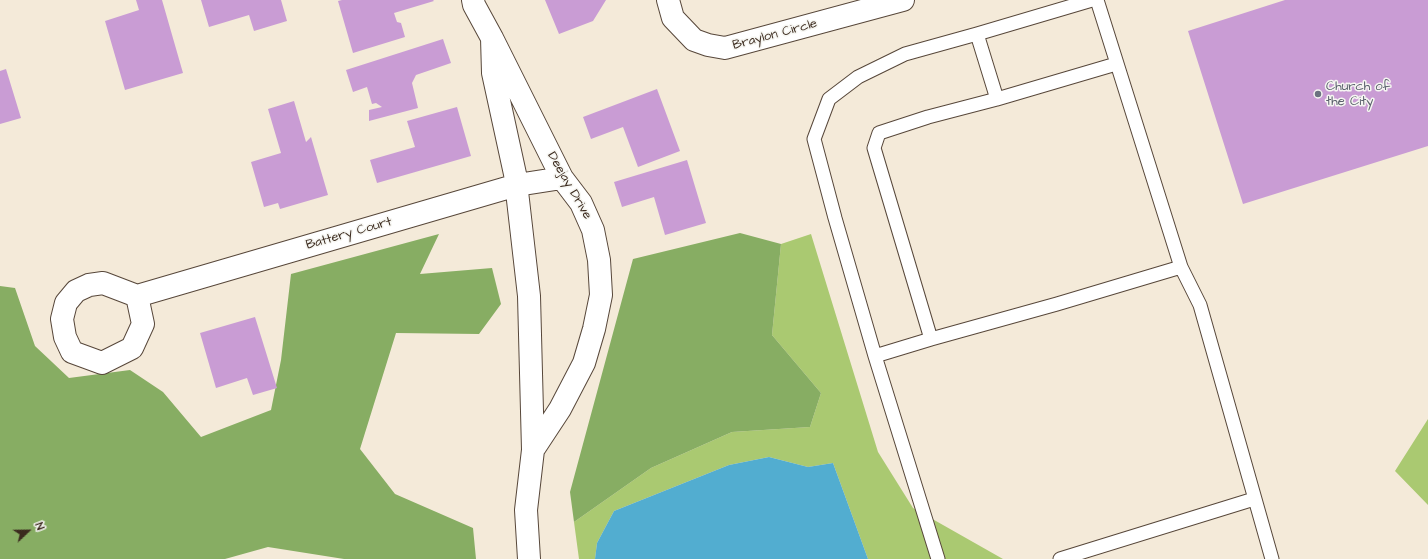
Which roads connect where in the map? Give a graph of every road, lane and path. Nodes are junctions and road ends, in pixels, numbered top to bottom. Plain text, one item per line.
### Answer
1 (473, 0) edge
2 (668, 0) edge
3 (903, 0) edge
4 (1092, 0) edge
5 (1097, 0) edge
6 (977, 34) junction
7 (492, 38) junction
8 (1116, 64) junction
9 (997, 99) junction
10 (562, 178) junction
11 (517, 185) junction
12 (1181, 267) junction
13 (137, 296) dead end
14 (931, 339) junction
15 (875, 356) junction
16 (533, 450) junction
17 (1254, 499) junction
18 (529, 559) edge
19 (938, 559) edge
20 (1060, 559) edge
21 (1272, 559) edge

1 - 7 street, Deejay Drive
2 - 3 street, Braylon Circle
4 - 6 lane
5 - 8 lane
6 - 9 lane
6 - 15 lane
7 - 10 street, Deejay Drive
7 - 11 street, Deejay Drive
8 - 9 lane
8 - 12 lane
9 - 14 lane
10 - 11 street, Battery Court
10 - 16 street, Deejay Drive
11 - 13 street, Battery Court
11 - 16 street, Deejay Drive
12 - 14 lane
12 - 17 lane
14 - 15 lane
15 - 19 lane
16 - 18 street, Deejay Drive
17 - 20 lane
17 - 21 lane

